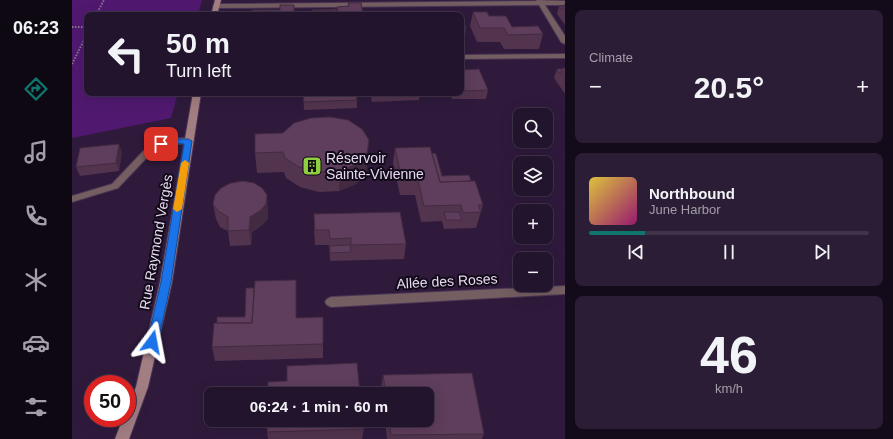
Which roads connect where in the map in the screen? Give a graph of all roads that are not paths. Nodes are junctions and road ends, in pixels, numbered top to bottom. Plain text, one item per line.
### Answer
1 (540, 2) edge
2 (217, 3) edge
3 (320, 3) edge
4 (565, 3) edge
5 (565, 42) edge
6 (565, 56) edge
7 (464, 57) edge
8 (196, 96) edge
9 (188, 141) junction
10 (72, 199) edge
11 (565, 290) edge
12 (331, 302) dead end
13 (122, 439) edge

1 - 3 street
1 - 4 street
1 - 5 street
2 - 3 street
6 - 7 street
8 - 9 main road, Rue Raymond Vergès
9 - 10 street
9 - 13 main road, Rue Raymond Vergès
11 - 12 street, Allée des Roses

